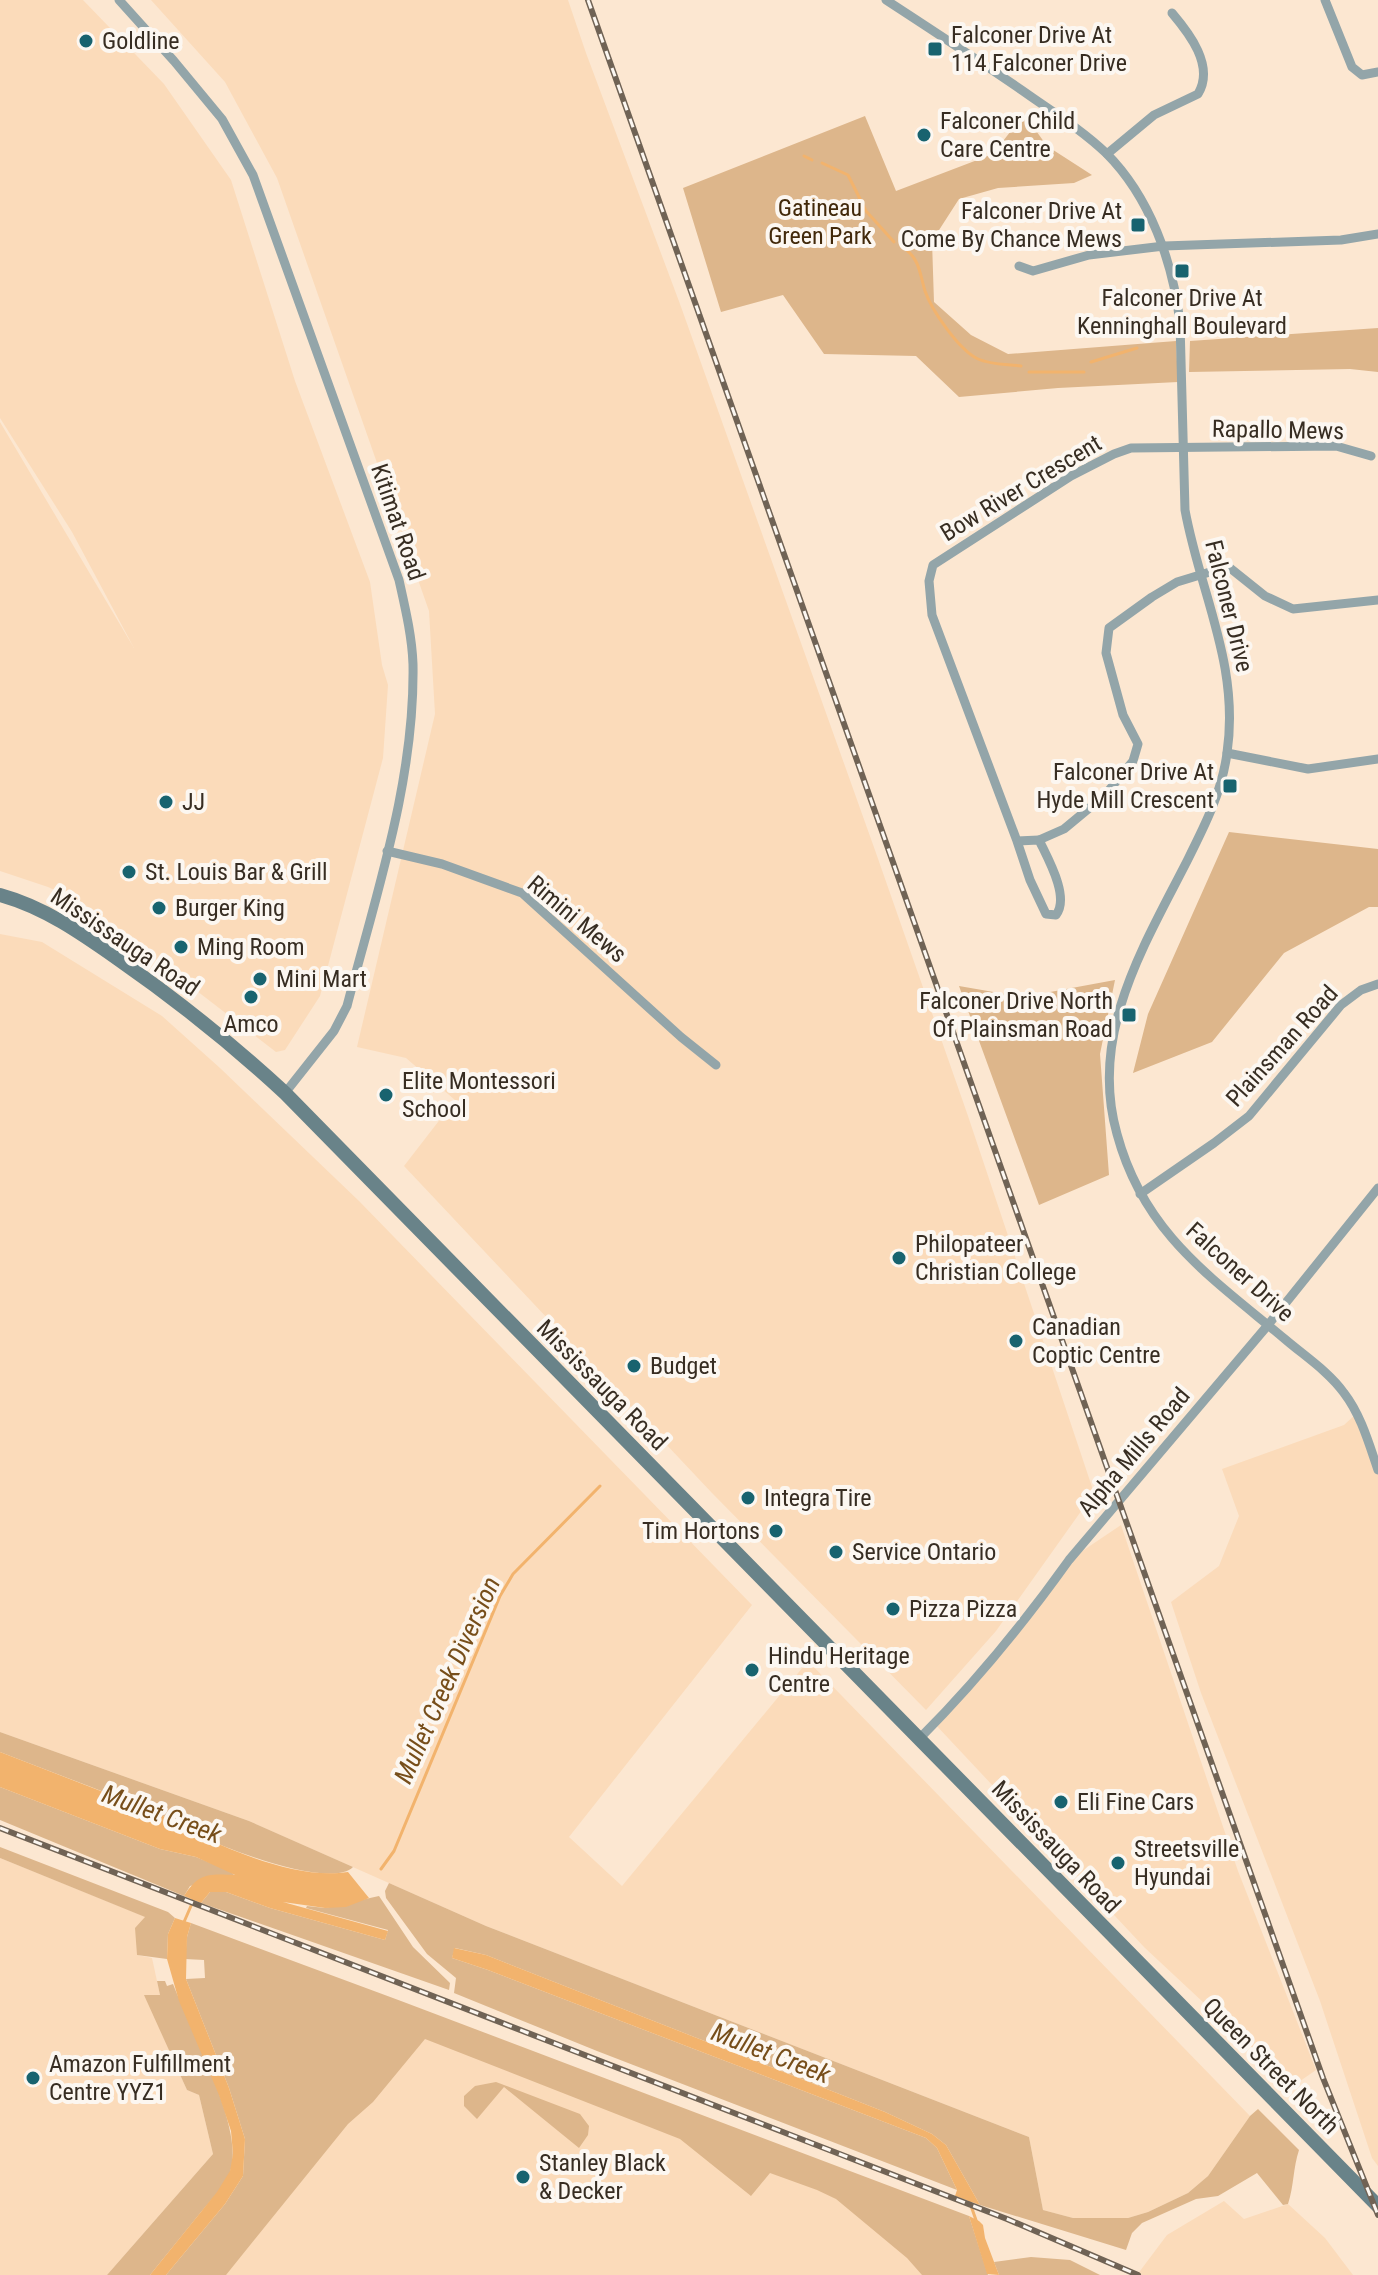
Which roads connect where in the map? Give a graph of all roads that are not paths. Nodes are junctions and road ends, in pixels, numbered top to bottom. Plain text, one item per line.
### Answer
1 (119, 0) edge
2 (886, 0) edge
3 (1325, 0) edge
4 (1172, 13) dead end
5 (1378, 72) edge
6 (1107, 154) junction
7 (1378, 234) edge
8 (1164, 246) junction
9 (1019, 266) dead end
10 (1182, 449) junction
11 (1371, 456) dead end
12 (1202, 575) junction
13 (1378, 600) edge
14 (1227, 753) junction
15 (1378, 759) edge
16 (1039, 840) junction
17 (1017, 841) junction
18 (387, 851) junction
19 (0, 895) edge
20 (1378, 984) edge
21 (716, 1065) dead end
22 (285, 1093) junction
23 (1378, 1188) edge
24 (1140, 1194) junction
25 (1268, 1325) junction
26 (1378, 1470) edge
27 (919, 1739) junction
28 (1133, 1957) joint
29 (1378, 2206) edge

1 - 18 street, Kitimat Road
2 - 6 street, Falconer Drive
3 - 5 street
4 - 6 street
6 - 8 street, Falconer Drive
7 - 8 street
8 - 9 street
8 - 10 street, Falconer Drive
10 - 11 street, Rapallo Mews
10 - 12 street, Falconer Drive
10 - 17 street, Bow River Crescent
12 - 13 street
12 - 14 street, Falconer Drive
12 - 16 street
14 - 15 street
14 - 24 street, Falconer Drive
16 - 17 street
16 - 17 street, Bow River Crescent
18 - 21 street, Rimini Mews
18 - 22 street, Kitimat Road
19 - 22 main road, Mississauga Road
20 - 24 street, Plainsman Road
22 - 27 main road, Mississauga Road
23 - 25 street, Alpha Mills Road
24 - 25 street, Falconer Drive
25 - 26 street, Falconer Drive
25 - 27 street, Alpha Mills Road
27 - 28 main road, Mississauga Road
28 - 29 main road, Queen Street North

